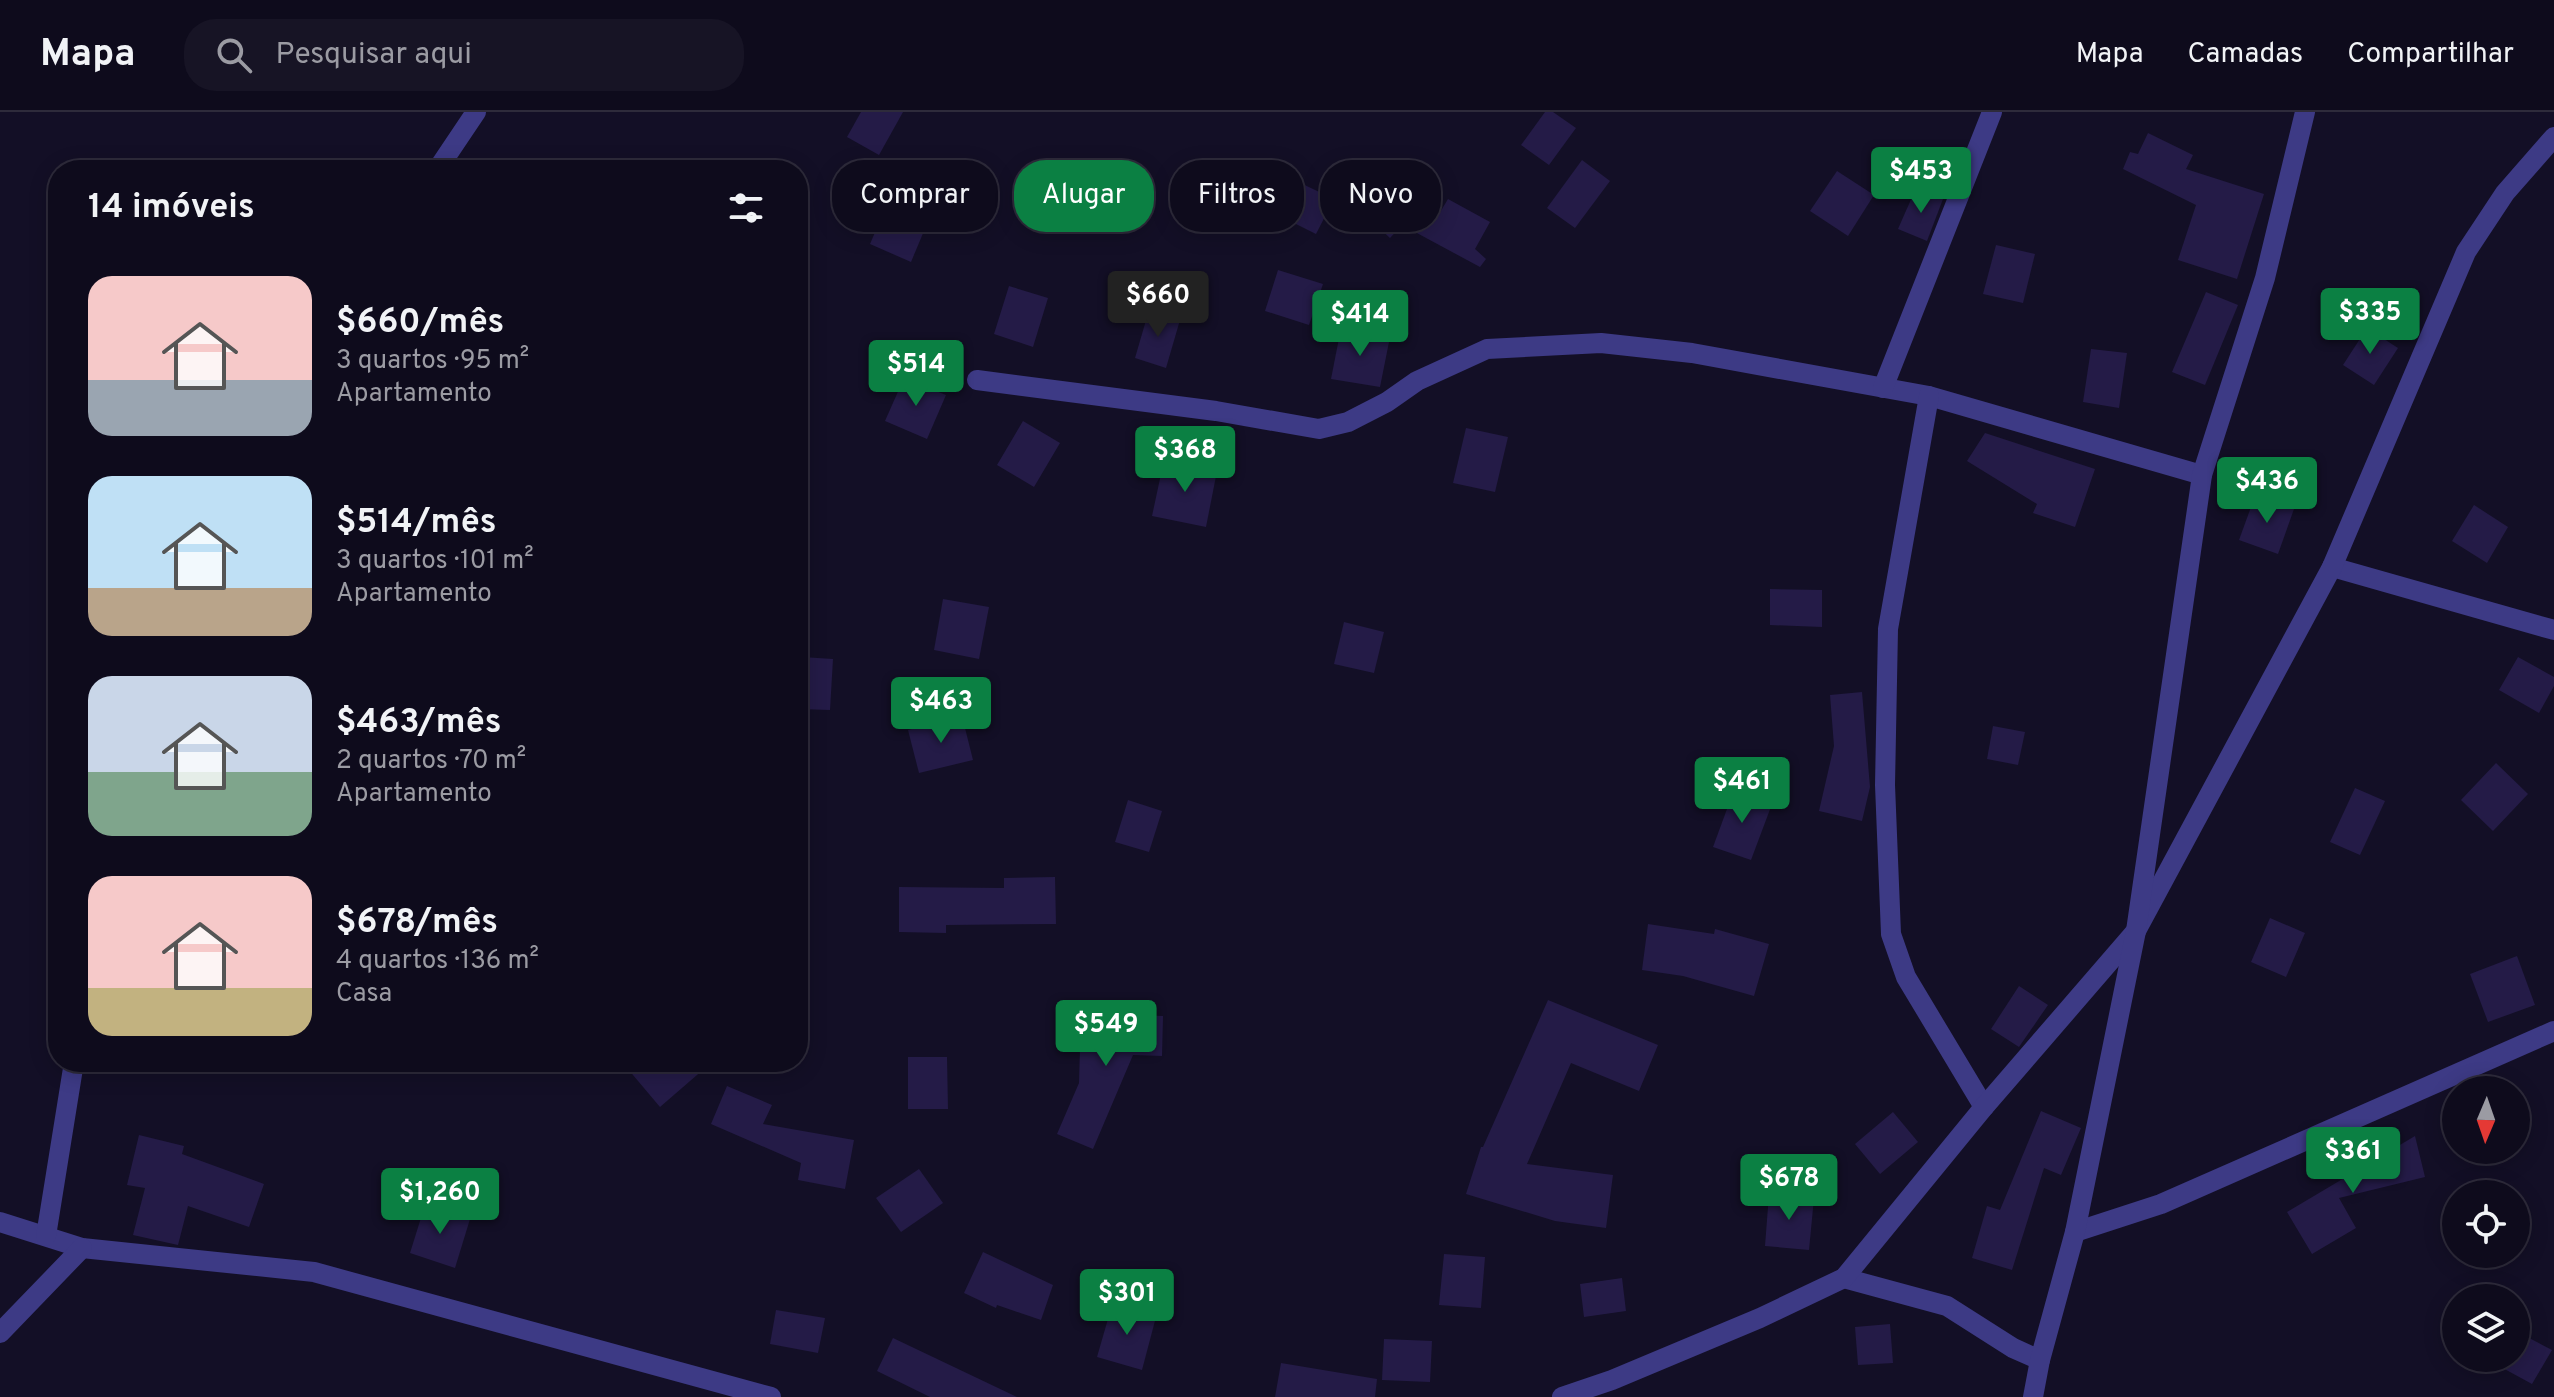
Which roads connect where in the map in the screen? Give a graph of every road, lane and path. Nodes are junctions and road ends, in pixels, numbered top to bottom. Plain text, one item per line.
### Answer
1 (476, 112) edge
2 (1992, 112) edge
3 (2305, 112) edge
4 (2554, 137) edge
5 (444, 160) edge
6 (977, 380) dead end
7 (1883, 388) junction
8 (1929, 396) junction
9 (2202, 475) junction
10 (2332, 567) junction
11 (2554, 630) edge
12 (2136, 931) junction
13 (2554, 1031) edge
14 (72, 1072) edge
15 (1984, 1107) junction
16 (0, 1222) edge
17 (2075, 1232) junction
18 (46, 1236) junction
19 (82, 1248) junction
20 (1844, 1278) junction
21 (0, 1333) edge
22 (2040, 1360) junction
23 (771, 1397) edge
24 (1562, 1397) edge
25 (2033, 1397) edge

1 - 5 street
2 - 7 street
3 - 9 street
4 - 10 street
6 - 7 street
7 - 8 street
8 - 9 street
8 - 15 street
9 - 12 street
10 - 11 street
10 - 12 street
12 - 15 street
12 - 17 street
13 - 17 street
14 - 18 street
15 - 20 street
16 - 18 street
17 - 22 street
18 - 19 street
19 - 21 street
19 - 23 street
20 - 22 street
20 - 24 street
22 - 25 street

